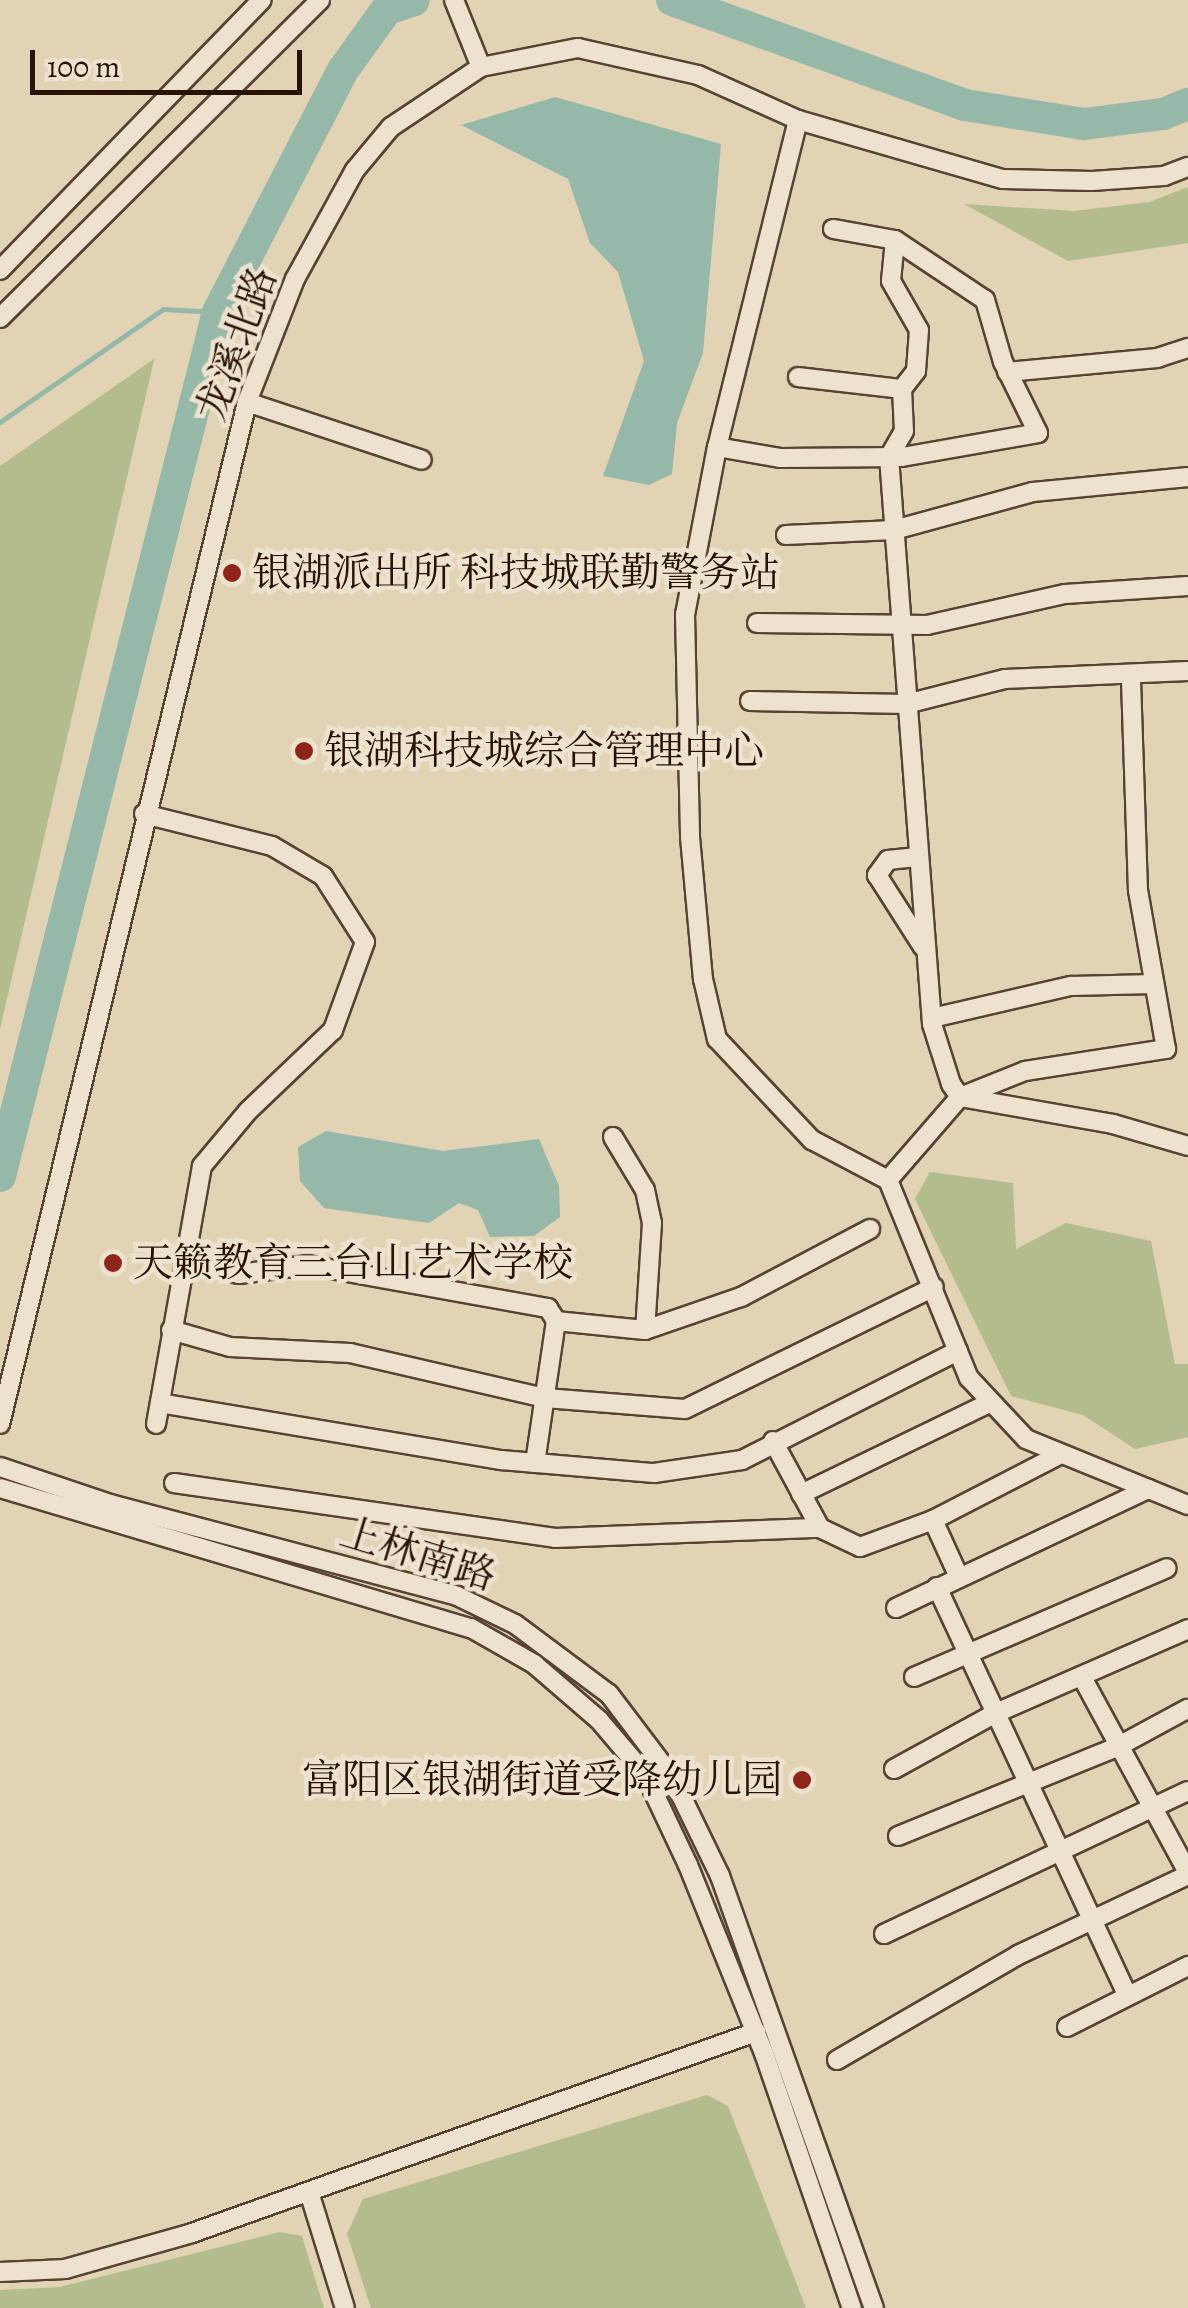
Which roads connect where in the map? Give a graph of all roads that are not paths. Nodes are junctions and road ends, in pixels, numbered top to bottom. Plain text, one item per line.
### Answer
1 (262, 0) edge
2 (320, 0) edge
3 (456, 4) edge
4 (481, 67) junction
5 (798, 120) junction
6 (1188, 168) edge
7 (833, 229) dead end
8 (896, 240) junction
9 (0, 270) edge
10 (0, 318) edge
11 (1188, 348) edge
12 (1008, 372) junction
13 (798, 377) dead end
14 (902, 389) junction
15 (247, 402) junction
16 (717, 448) junction
17 (889, 458) junction
18 (422, 460) dead end
19 (1188, 476) edge
20 (894, 530) junction
21 (786, 534) dead end
22 (1188, 586) edge
23 (758, 623) dead end
24 (901, 627) junction
25 (1188, 671) edge
26 (1131, 675) junction
27 (750, 700) dead end
28 (906, 704) junction
29 (144, 814) junction
30 (917, 857) junction
31 (925, 950) junction
32 (1154, 984) junction
33 (932, 1018) junction
34 (960, 1098) junction
35 (612, 1137) dead end
36 (1188, 1146) edge
37 (888, 1180) junction
38 (870, 1229) dead end
39 (183, 1260) junction
40 (934, 1287) junction
41 (556, 1321) junction
42 (171, 1330) junction
43 (645, 1330) junction
44 (958, 1352) junction
45 (544, 1398) junction
46 (991, 1402) junction
47 (160, 1403) junction
48 (0, 1424) edge
49 (156, 1424) dead end
50 (772, 1440) junction
51 (1061, 1454) junction
52 (535, 1463) junction
53 (0, 1467) edge
54 (174, 1483) dead end
55 (0, 1488) edge
56 (1148, 1489) junction
57 (801, 1494) junction
58 (1188, 1505) edge
59 (933, 1520) junction
60 (820, 1528) junction
61 (1167, 1568) dead end
62 (958, 1578) junction
63 (937, 1588) junction
64 (896, 1608) dead end
65 (1188, 1629) edge
66 (968, 1653) junction
67 (914, 1677) dead end
68 (1083, 1679) junction
69 (1187, 1708) edge
70 (996, 1713) junction
71 (1117, 1747) junction
72 (894, 1769) dead end
73 (1027, 1781) junction
74 (1188, 1791) edge
75 (1153, 1808) junction
76 (898, 1836) dead end
77 (1060, 1852) junction
78 (1188, 1873) edge
79 (1092, 1919) junction
80 (884, 1934) dead end
81 (1188, 1966) edge
82 (1128, 1996) junction
83 (1066, 2027) dead end
84 (756, 2032) junction
85 (837, 2060) dead end
86 (309, 2192) junction
87 (0, 2272) edge
88 (345, 2308) edge
89 (852, 2308) edge
90 (874, 2308) edge

1 - 9 street
2 - 10 street
3 - 4 street
4 - 5 street, 龙溪北路
4 - 15 street, 龙溪北路
5 - 6 street, 龙溪北路
5 - 16 street
7 - 8 street
8 - 12 street
8 - 14 street
11 - 12 street
12 - 17 street
13 - 14 street
14 - 17 street
15 - 18 street
15 - 29 street, 龙溪北路
16 - 17 street
16 - 37 street
17 - 20 street
19 - 20 street
20 - 21 street
20 - 24 street
22 - 24 street
23 - 24 street
24 - 28 street
25 - 26 street
26 - 28 street
26 - 32 street
27 - 28 street
28 - 30 street
29 - 39 street
29 - 48 street, 龙溪北路
30 - 31 street
30 - 31 street
31 - 33 street
32 - 33 street
32 - 34 street
33 - 34 street
34 - 36 street
34 - 37 street
35 - 43 street
37 - 40 street
38 - 43 street
39 - 41 street
39 - 42 street
40 - 44 street
40 - 45 street
41 - 43 street
41 - 45 street
42 - 45 street
42 - 47 street
44 - 46 street
44 - 50 street
45 - 52 street
46 - 51 street
46 - 57 street
47 - 49 street
47 - 52 street
50 - 52 street
50 - 57 street
51 - 56 street
51 - 59 street
53 - 90 street, 上林南路
54 - 60 street
55 - 84 street, 上林南路
56 - 58 street
56 - 62 street
57 - 60 street
59 - 60 street
59 - 62 street
61 - 66 street
62 - 63 street
63 - 64 street
63 - 66 street
65 - 68 street
66 - 67 street
66 - 70 street
68 - 70 street
68 - 71 street
69 - 71 street
70 - 72 street
70 - 73 street
71 - 73 street
71 - 75 street
73 - 76 street
73 - 77 street
74 - 75 street
75 - 77 street
75 - 78 street
77 - 79 street
77 - 80 street
78 - 79 street
79 - 82 street
79 - 85 street
81 - 82 street
82 - 83 street
84 - 86 street
84 - 89 street, 上林南路
86 - 87 street
86 - 88 street

